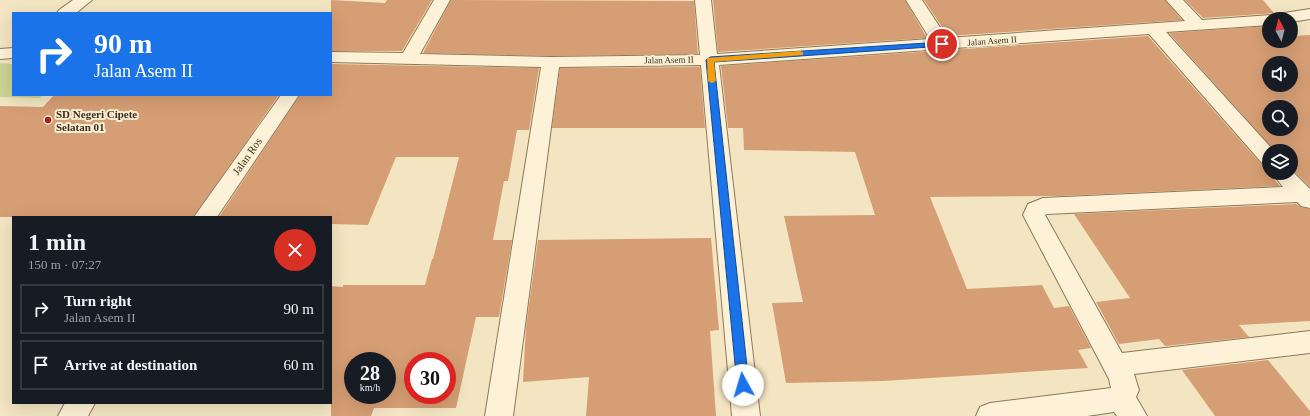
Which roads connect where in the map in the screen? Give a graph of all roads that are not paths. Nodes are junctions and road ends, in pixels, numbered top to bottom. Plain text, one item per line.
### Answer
1 (84, 0) edge
2 (442, 0) edge
3 (703, 0) edge
4 (914, 0) edge
5 (1174, 0) edge
6 (66, 12) edge
7 (1308, 16) edge
8 (1298, 17) edge
9 (1262, 21) edge
10 (1199, 26) junction
11 (1154, 29) junction
12 (942, 44) junction
13 (332, 57) edge
14 (409, 58) junction
15 (710, 60) junction
16 (551, 62) junction
17 (289, 96) edge
18 (1262, 150) edge
19 (1288, 180) edge
20 (1306, 199) edge
21 (206, 216) edge
22 (1310, 342) edge
23 (1115, 365) junction
24 (79, 404) edge
25 (1127, 407) edge
26 (72, 416) edge
27 (499, 416) edge
28 (746, 416) edge
29 (990, 416) edge

1 - 6 street
2 - 14 street
3 - 15 street
4 - 12 street
5 - 10 street
7 - 8 street
9 - 10 street, Jalan Asem II
10 - 11 street, Jalan Asem II
11 - 12 street, Jalan Asem II
11 - 18 street
12 - 15 street, Jalan Asem II
13 - 14 street, Jalan Asem II
14 - 16 street, Jalan Asem II
15 - 16 street, Jalan Asem II
15 - 28 street
16 - 27 street
17 - 21 street, Jalan Ros
19 - 20 street
20 - 23 street
22 - 23 street
23 - 25 street
24 - 26 street
25 - 29 street

